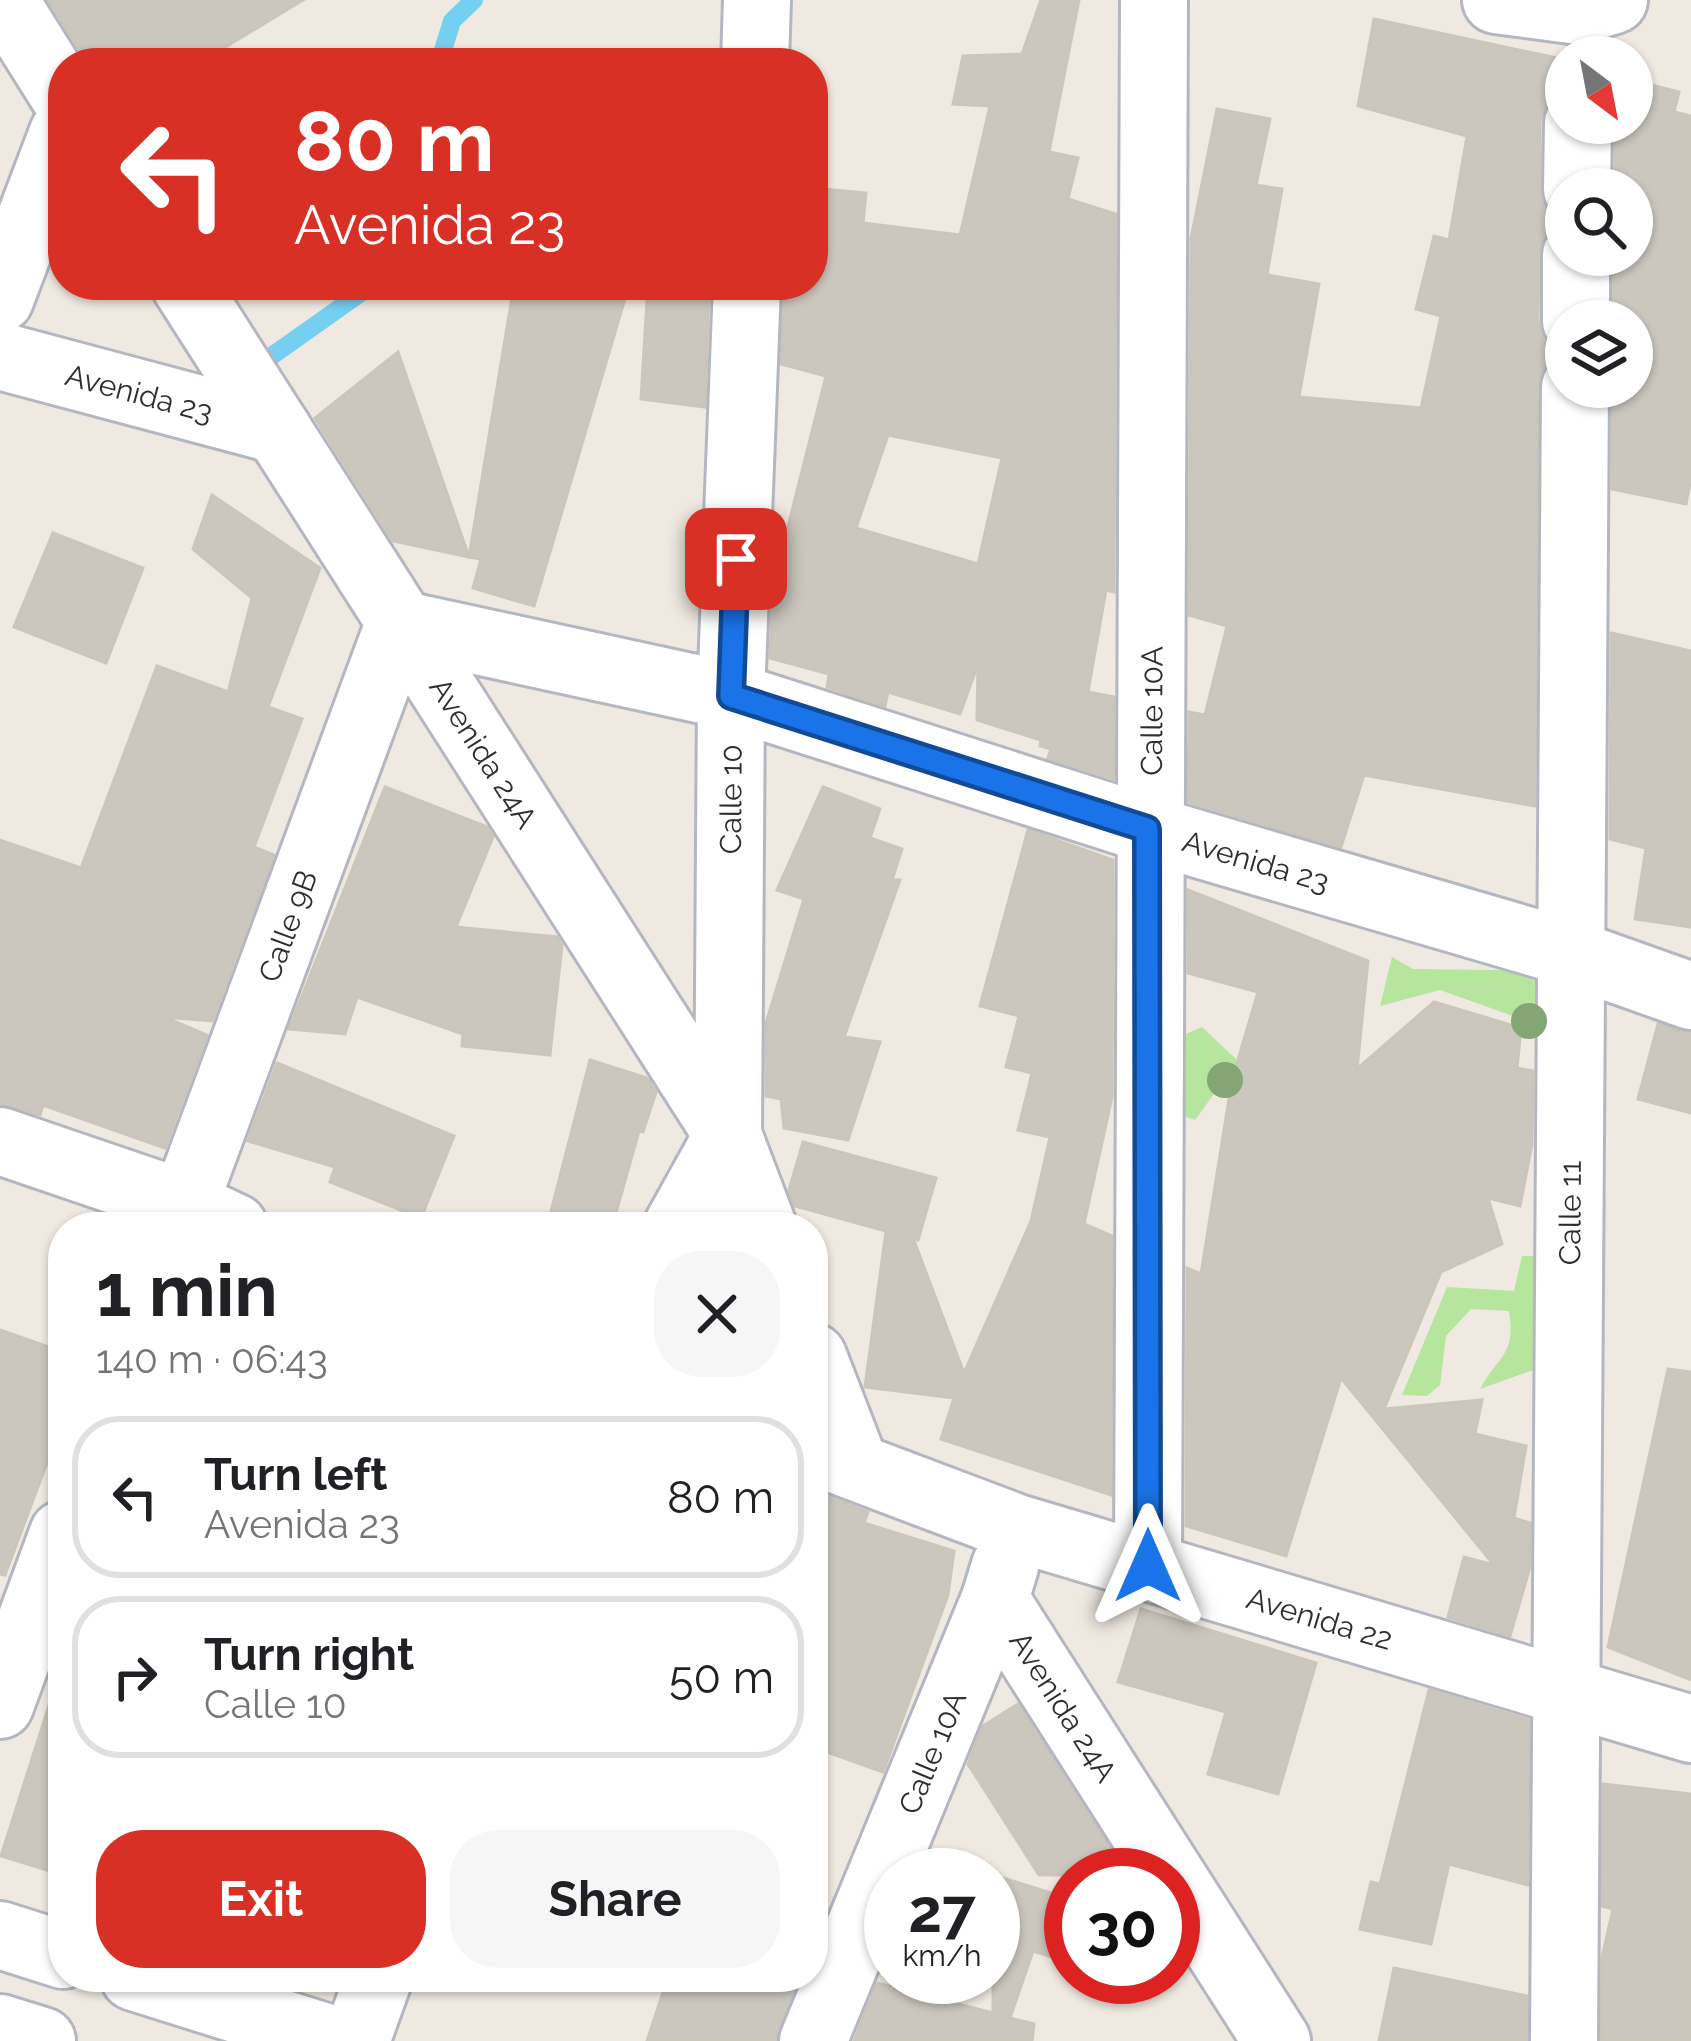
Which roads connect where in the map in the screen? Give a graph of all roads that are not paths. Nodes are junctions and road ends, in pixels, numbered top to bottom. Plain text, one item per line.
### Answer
1 (4, 0) edge
2 (757, 0) edge
3 (1154, 0) edge
4 (1496, 0) edge
5 (1590, 23) edge
6 (755, 48) edge
7 (48, 70) edge
8 (48, 173) edge
9 (0, 299) edge
10 (195, 300) edge
11 (746, 300) edge
12 (0, 356) edge
13 (1575, 408) edge
14 (278, 430) junction
15 (399, 624) junction
16 (731, 696) junction
17 (1147, 829) junction
18 (1570, 953) junction
19 (1691, 996) edge
20 (728, 1135) junction
21 (0, 1141) edge
22 (178, 1212) edge
23 (201, 1212) edge
24 (684, 1212) edge
25 (757, 1212) edge
26 (833, 1457) edge
27 (1017, 1528) junction
28 (1148, 1566) junction
29 (48, 1575) edge
30 (995, 1598) junction
31 (1570, 1691) junction
32 (0, 1705) edge
33 (1691, 1729) edge
34 (1154, 1848) edge
35 (1200, 1920) edge
36 (0, 1935) edge
37 (48, 1950) edge
38 (182, 1992) edge
39 (374, 1992) edge
40 (0, 2028) edge
41 (42, 2041) edge
42 (338, 2041) edge
43 (356, 2041) edge
44 (814, 2041) edge
45 (1277, 2041) edge
46 (1564, 2041) edge

1 - 7 street
2 - 6 street
3 - 17 street, Calle 10A
4 - 5 street
8 - 9 street
10 - 14 street, Avenida 24A
11 - 16 street, Calle 10
12 - 14 street, Avenida 23
13 - 18 street, Calle 11
14 - 15 street, Avenida 24A
15 - 16 street, Avenida 23
15 - 20 street, Avenida 24A
15 - 23 street, Calle 9B
16 - 17 street, Avenida 23
16 - 20 street, Calle 10
17 - 18 street, Avenida 23
17 - 28 street, Calle 10A
18 - 19 street, Avenida 23
18 - 31 street, Calle 11
20 - 24 street, Calle 10
20 - 25 street, Avenida 24A
21 - 22 street
26 - 27 street, Avenida 22
27 - 28 street, Avenida 22
27 - 30 street, Avenida 24A
28 - 31 street, Avenida 22
29 - 32 street
30 - 34 street, Avenida 24A
30 - 44 street, Calle 10A
31 - 33 street, Avenida 22
31 - 46 street, Calle 11
35 - 45 street, Avenida 24A
36 - 37 street
38 - 42 street
39 - 43 street
40 - 41 street

